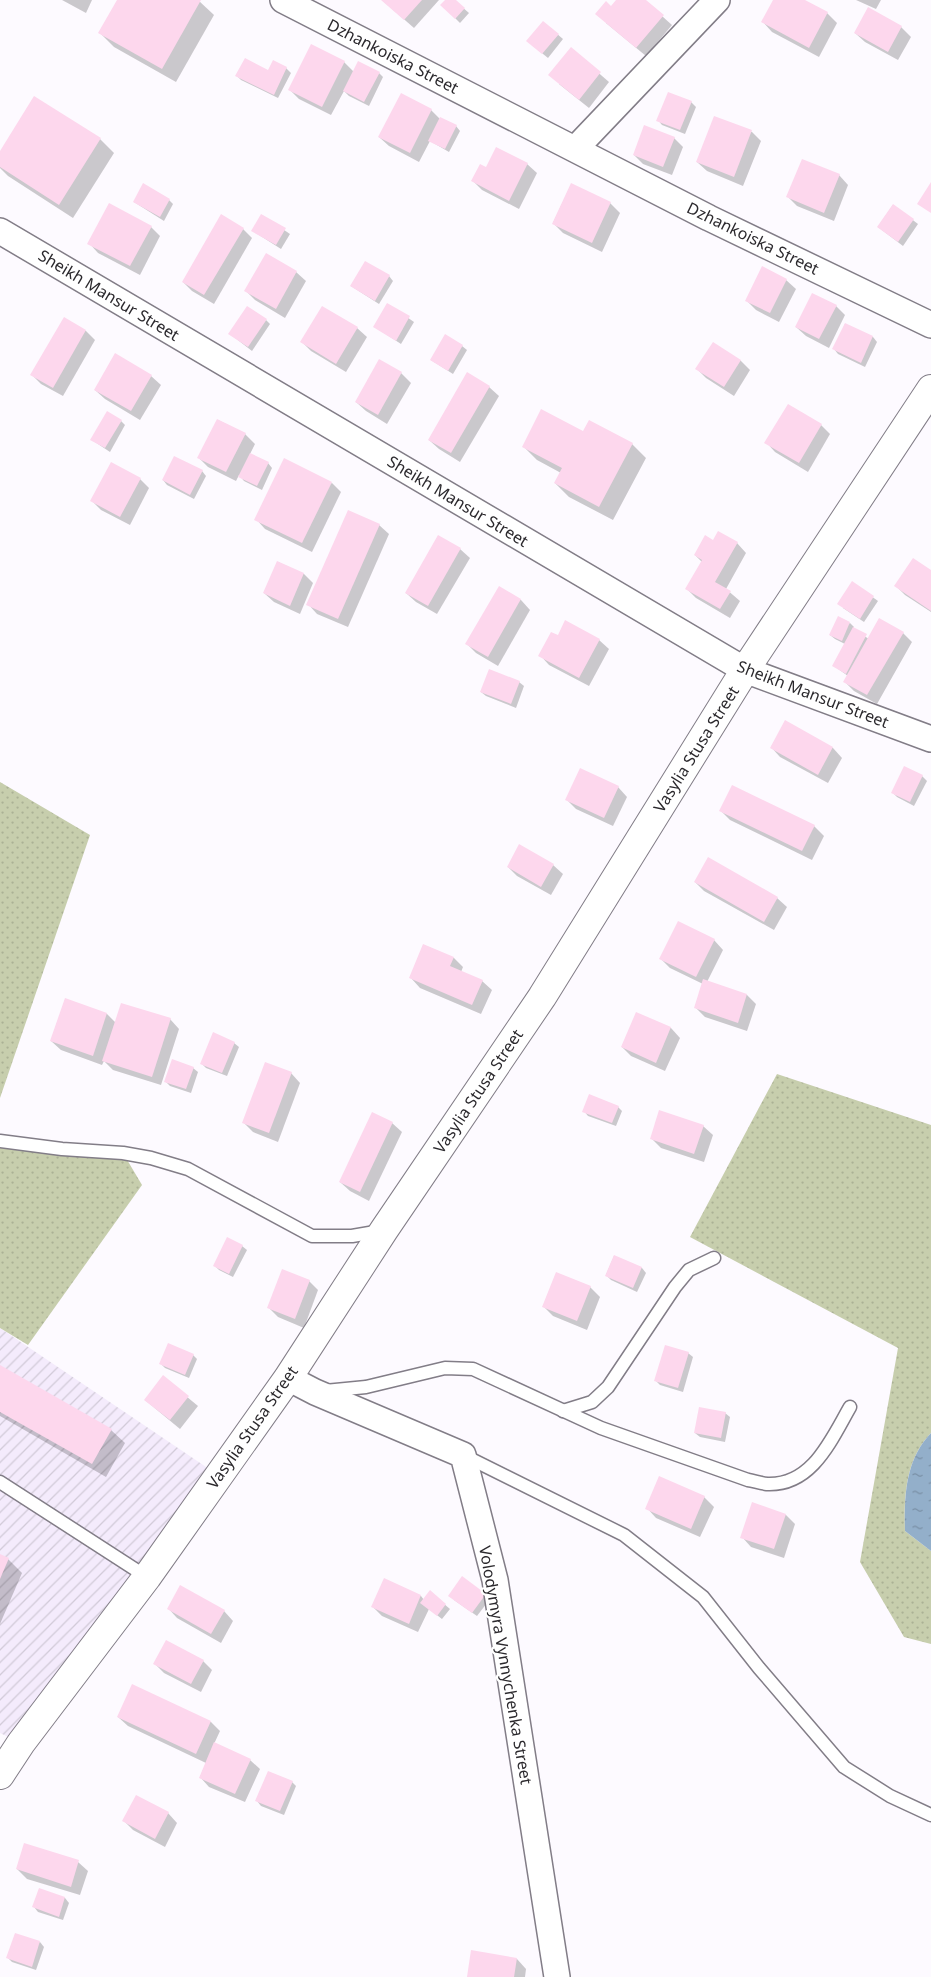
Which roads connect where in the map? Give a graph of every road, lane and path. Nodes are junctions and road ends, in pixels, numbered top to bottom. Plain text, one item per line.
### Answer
1 (717, 0) edge
2 (289, 1) edge
3 (576, 148) junction
4 (0, 231) edge
5 (931, 325) edge
6 (931, 389) edge
7 (745, 670) junction
8 (931, 739) edge
9 (0, 1141) edge
10 (384, 1230) junction
11 (714, 1258) dead end
12 (288, 1378) junction
13 (315, 1392) junction
14 (850, 1407) dead end
15 (563, 1411) junction
16 (463, 1455) junction
17 (0, 1482) edge
18 (148, 1577) junction
19 (0, 1775) edge
20 (931, 1816) edge
21 (557, 1977) edge

1 - 3 street
2 - 3 street, Dzhankoiska Street
3 - 5 street, Dzhankoiska Street
4 - 7 street, Sheikh Mansur Street
6 - 7 main road, Vasylia Stusa Street
7 - 8 street, Sheikh Mansur Street
7 - 10 main road, Vasylia Stusa Street
9 - 10 lane
10 - 12 main road, Vasylia Stusa Street
11 - 15 lane
12 - 13 street
12 - 18 main road, Vasylia Stusa Street
13 - 15 lane
13 - 16 street
14 - 15 lane
16 - 20 lane
16 - 21 street, Volodymyra Vynnychenka Street
17 - 18 lane
18 - 19 main road, Vasylia Stusa Street

